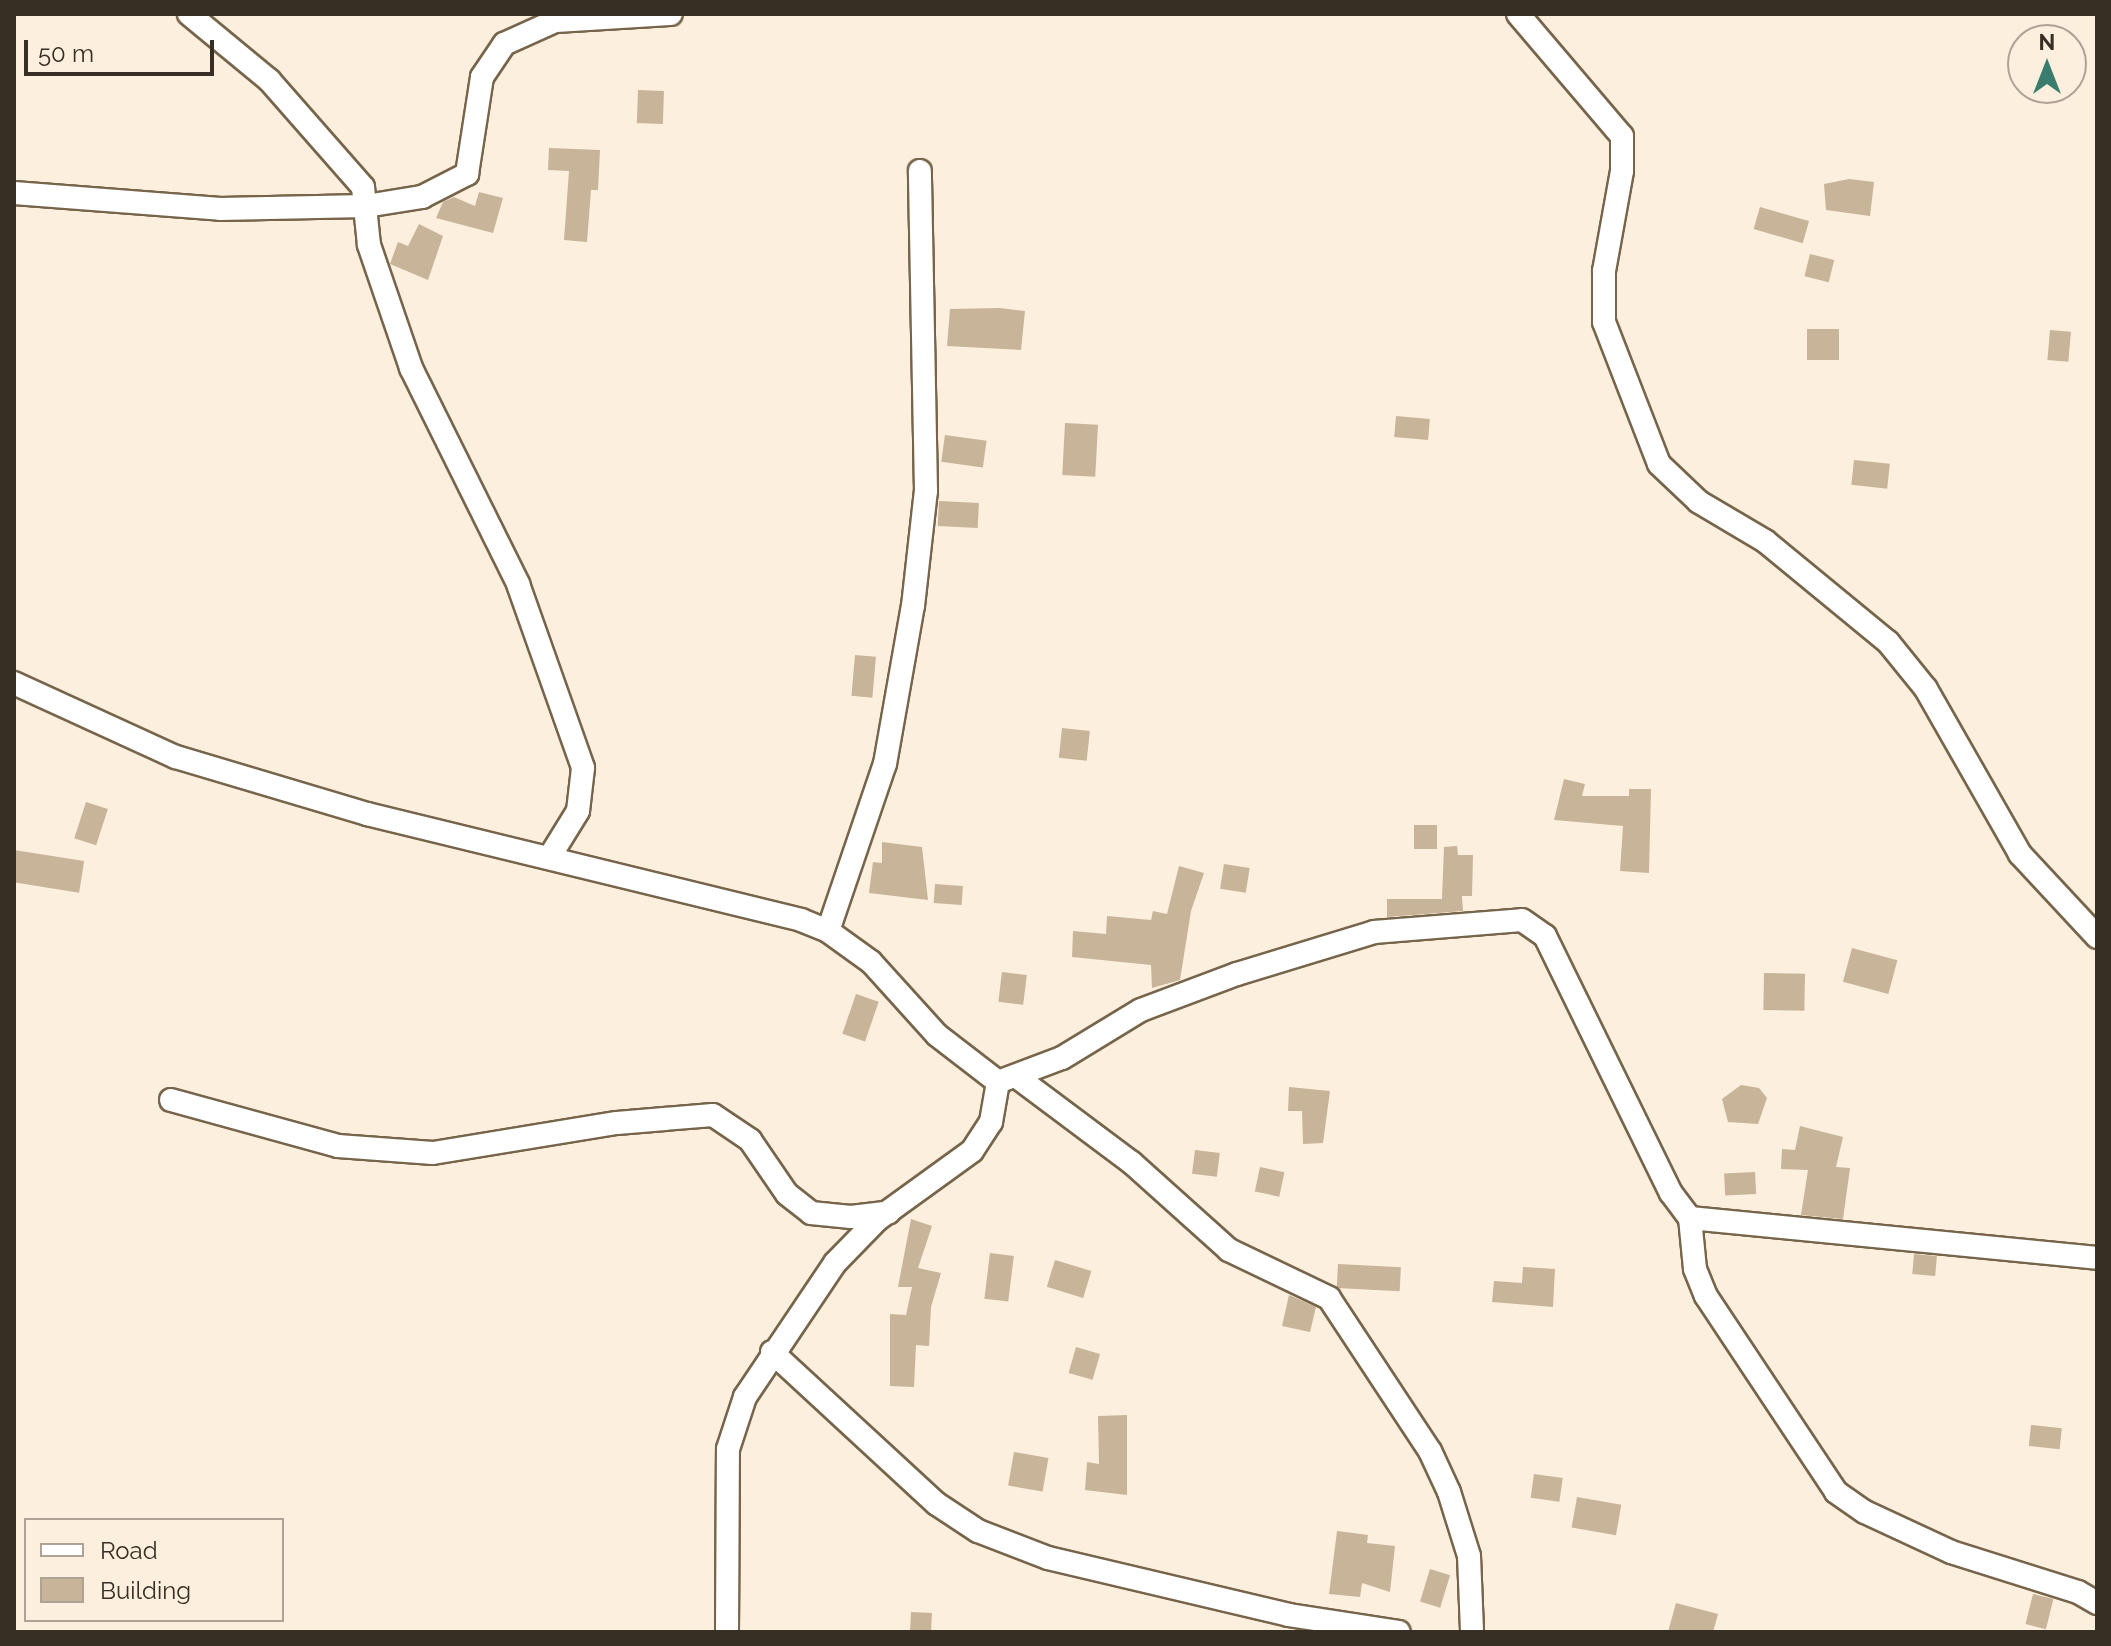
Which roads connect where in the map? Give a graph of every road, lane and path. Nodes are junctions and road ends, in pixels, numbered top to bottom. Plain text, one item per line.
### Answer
1 (189, 14) edge
2 (671, 14) edge
3 (1518, 14) edge
4 (920, 171) dead end
5 (14, 193) edge
6 (366, 206) junction
7 (14, 683) edge
8 (549, 858) junction
9 (2093, 926) edge
10 (828, 931) junction
11 (1008, 1080) junction
12 (171, 1100) dead end
13 (889, 1212) junction
14 (1690, 1218) junction
15 (2097, 1258) edge
16 (772, 1352) junction
17 (2097, 1603) edge
18 (727, 1632) edge
19 (1399, 1632) edge
20 (1472, 1632) edge

1 - 6 street
2 - 6 street
3 - 9 street
4 - 10 street
5 - 6 street
6 - 8 street
7 - 8 street
8 - 10 street
10 - 11 street
11 - 13 street
11 - 14 street
11 - 20 street
12 - 13 street
13 - 16 street
14 - 15 street
14 - 17 street
16 - 18 street
16 - 19 street

